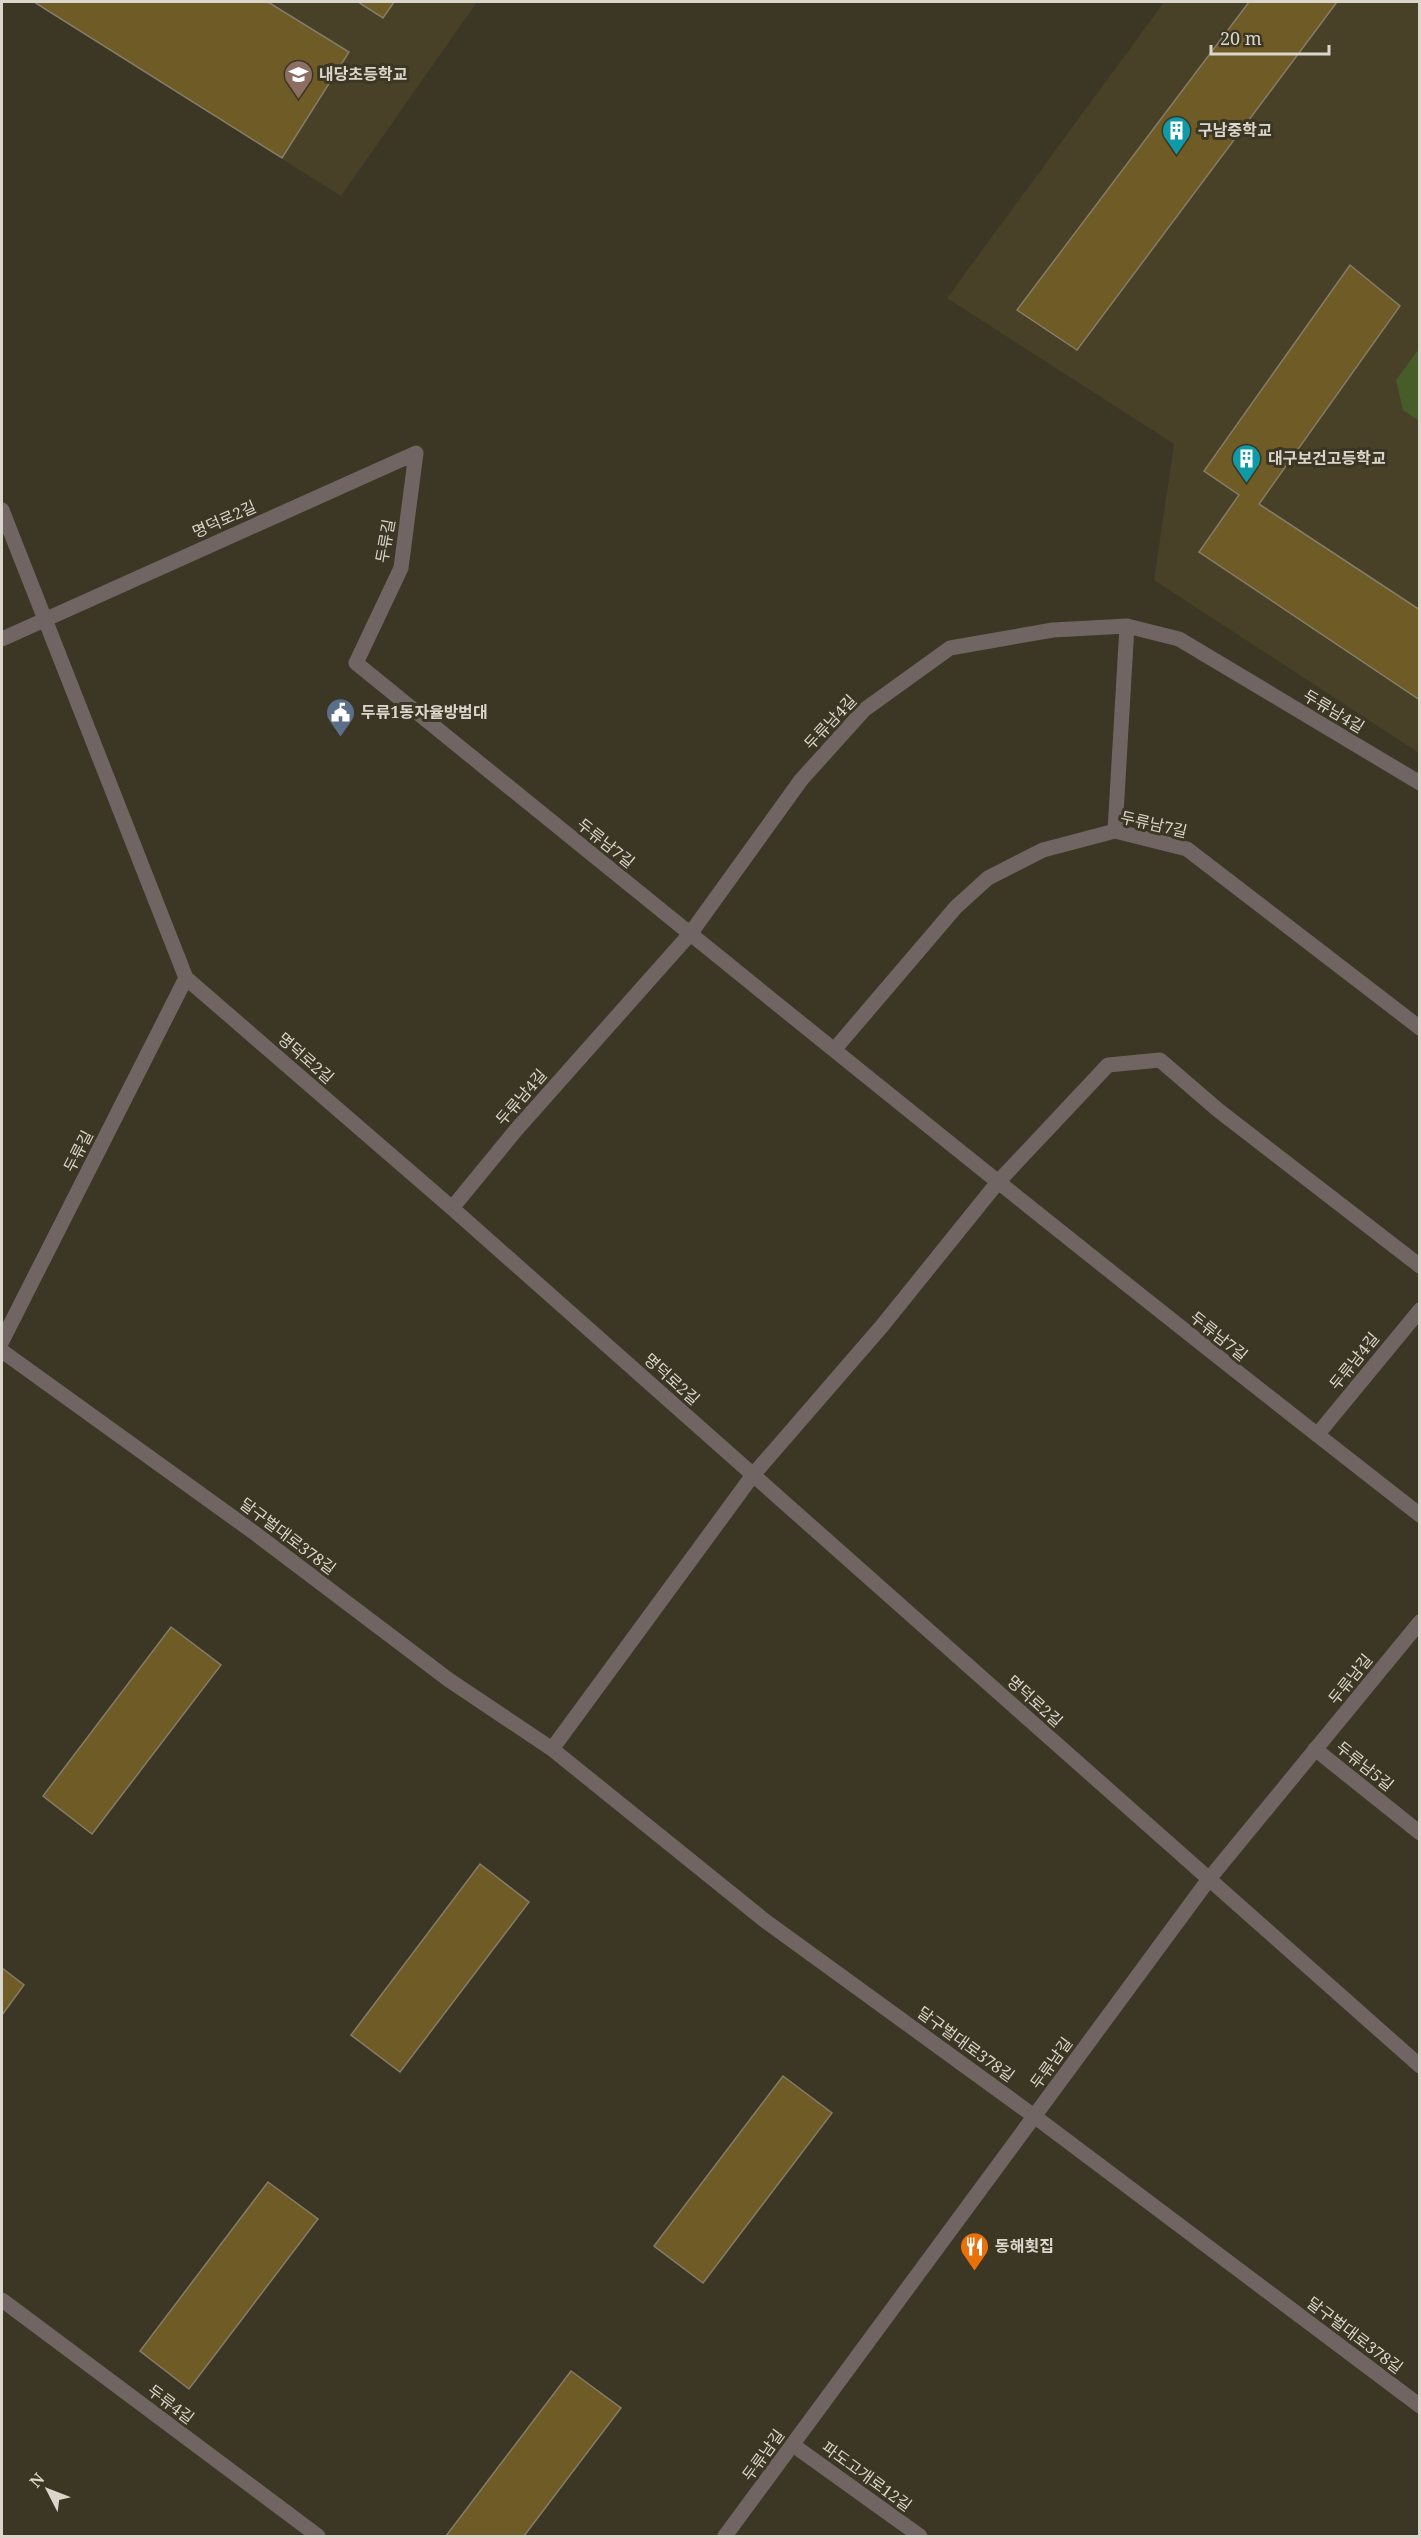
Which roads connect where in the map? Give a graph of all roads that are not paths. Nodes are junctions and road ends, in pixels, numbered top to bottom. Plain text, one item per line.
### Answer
1 (416, 453) joint
2 (2, 510) edge
3 (46, 618) junction
4 (1127, 626) junction
5 (2, 639) edge
6 (356, 663) joint
7 (1419, 783) edge
8 (1115, 831) junction
9 (690, 934) junction
10 (186, 978) junction
11 (1419, 1028) edge
12 (834, 1050) junction
13 (998, 1182) junction
14 (452, 1208) junction
15 (1419, 1266) edge
16 (1419, 1310) edge
17 (2, 1341) edge
18 (2, 1351) edge
19 (1317, 1435) junction
20 (753, 1475) junction
21 (1419, 1515) edge
22 (1419, 1622) edge
23 (552, 1749) junction
24 (1316, 1749) junction
25 (1419, 1833) edge
26 (1209, 1879) junction
27 (1419, 2066) edge
28 (1034, 2116) junction
29 (2, 2301) edge
30 (1419, 2406) edge
31 (793, 2445) junction
32 (318, 2536) edge
33 (725, 2536) edge
34 (920, 2536) edge

1 - 3 street, 명덕로2길
1 - 6 street, 두류길
2 - 3 street, 명덕로2길
3 - 5 street
3 - 10 street, 명덕로2길
4 - 7 street, 두류남4길
4 - 8 street
4 - 9 street, 두류남4길
6 - 9 street, 두류남7길
8 - 11 street, 두류남7길
8 - 12 street, 두류남7길
9 - 12 street, 두류남7길
9 - 14 street, 두류남4길
10 - 14 street, 명덕로2길
10 - 17 street, 두류길
12 - 13 street, 두류남7길
13 - 15 street
13 - 19 street, 두류남7길
13 - 20 street
14 - 20 street, 명덕로2길
16 - 19 street, 두류남4길
18 - 23 street, 달구벌대로378길
19 - 21 street, 두류남7길
20 - 23 street
20 - 26 street, 명덕로2길
22 - 24 street, 두류남길
23 - 28 street, 달구벌대로378길
24 - 25 street, 두류남5길
24 - 26 street, 두류남길
26 - 27 street, 명덕로2길
26 - 28 street, 두류남길
28 - 30 street, 달구벌대로378길
28 - 31 street, 두류남길
29 - 32 street, 두류4길
31 - 33 street, 두류남길
31 - 34 street, 파도고개로12길

